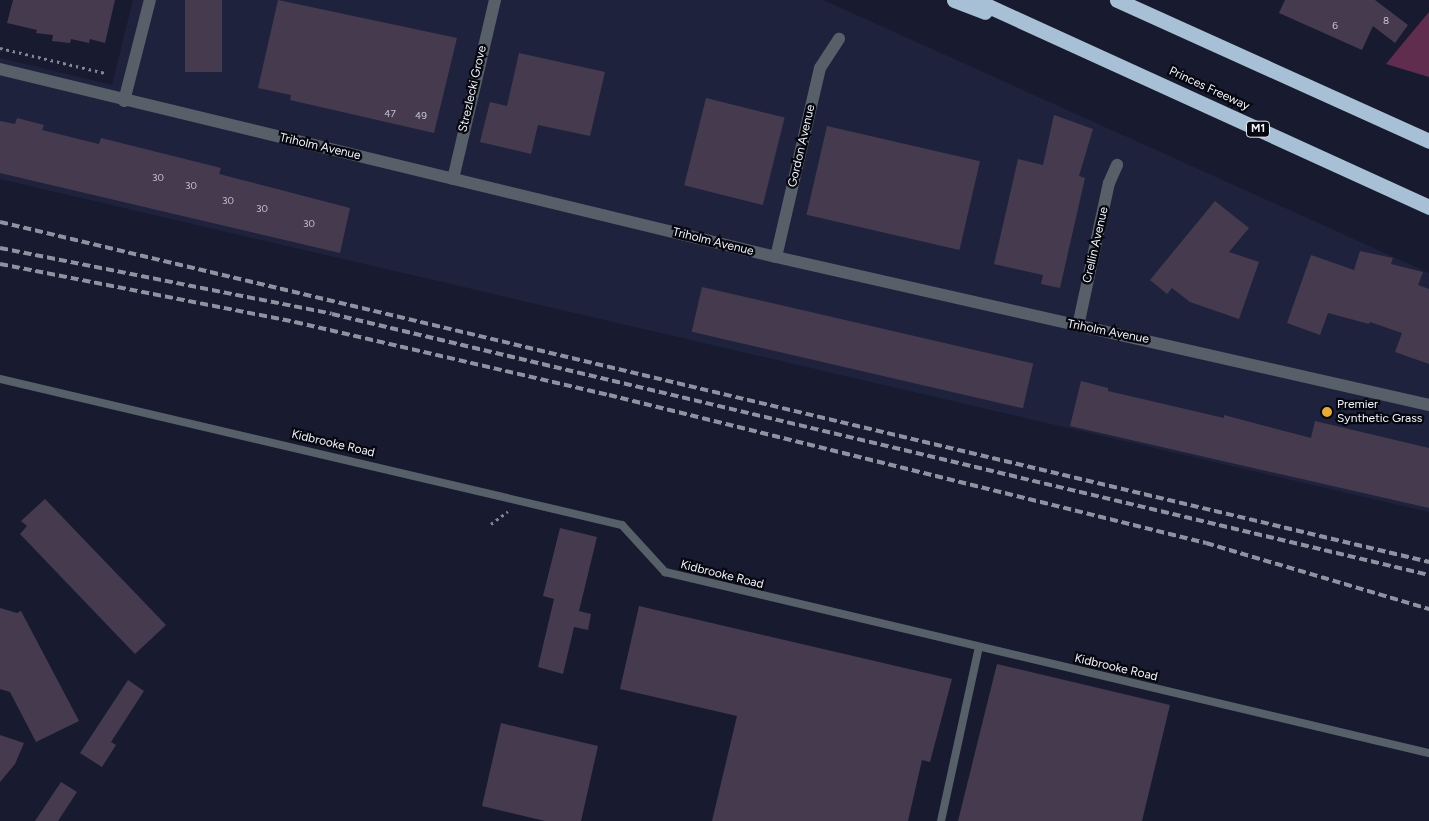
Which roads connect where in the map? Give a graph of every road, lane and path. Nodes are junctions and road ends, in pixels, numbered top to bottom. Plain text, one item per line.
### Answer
1 (150, 0) edge
2 (495, 0) edge
3 (954, 0) edge
4 (975, 0) edge
5 (1117, 0) edge
6 (839, 39) dead end
7 (0, 48) edge
8 (1087, 50) junction
9 (0, 70) edge
10 (105, 72) dead end
11 (124, 101) junction
12 (1369, 114) junction
13 (1429, 135) edge
14 (1429, 141) edge
15 (1117, 165) dead end
16 (453, 179) junction
17 (1429, 207) edge
18 (776, 257) junction
19 (1078, 326) junction
20 (0, 379) edge
21 (1429, 405) edge
22 (979, 647) junction
23 (1429, 753) edge
24 (941, 821) edge

1 - 11 street
2 - 16 street, Strezlecki Grove
3 - 8 highway
4 - 8 highway, Princes Freeway / M1
5 - 12 highway
6 - 18 street, Gordon Avenue
7 - 10 path
8 - 17 highway, Princes Freeway / M1
9 - 11 street, Triholm Avenue
11 - 16 street, Triholm Avenue
12 - 13 highway
12 - 14 highway
15 - 19 street, Crellin Avenue
16 - 18 street, Triholm Avenue
18 - 19 street, Triholm Avenue
19 - 21 street, Triholm Avenue
20 - 22 lane, Kidbrooke Road
22 - 23 lane, Kidbrooke Road
22 - 24 lane

